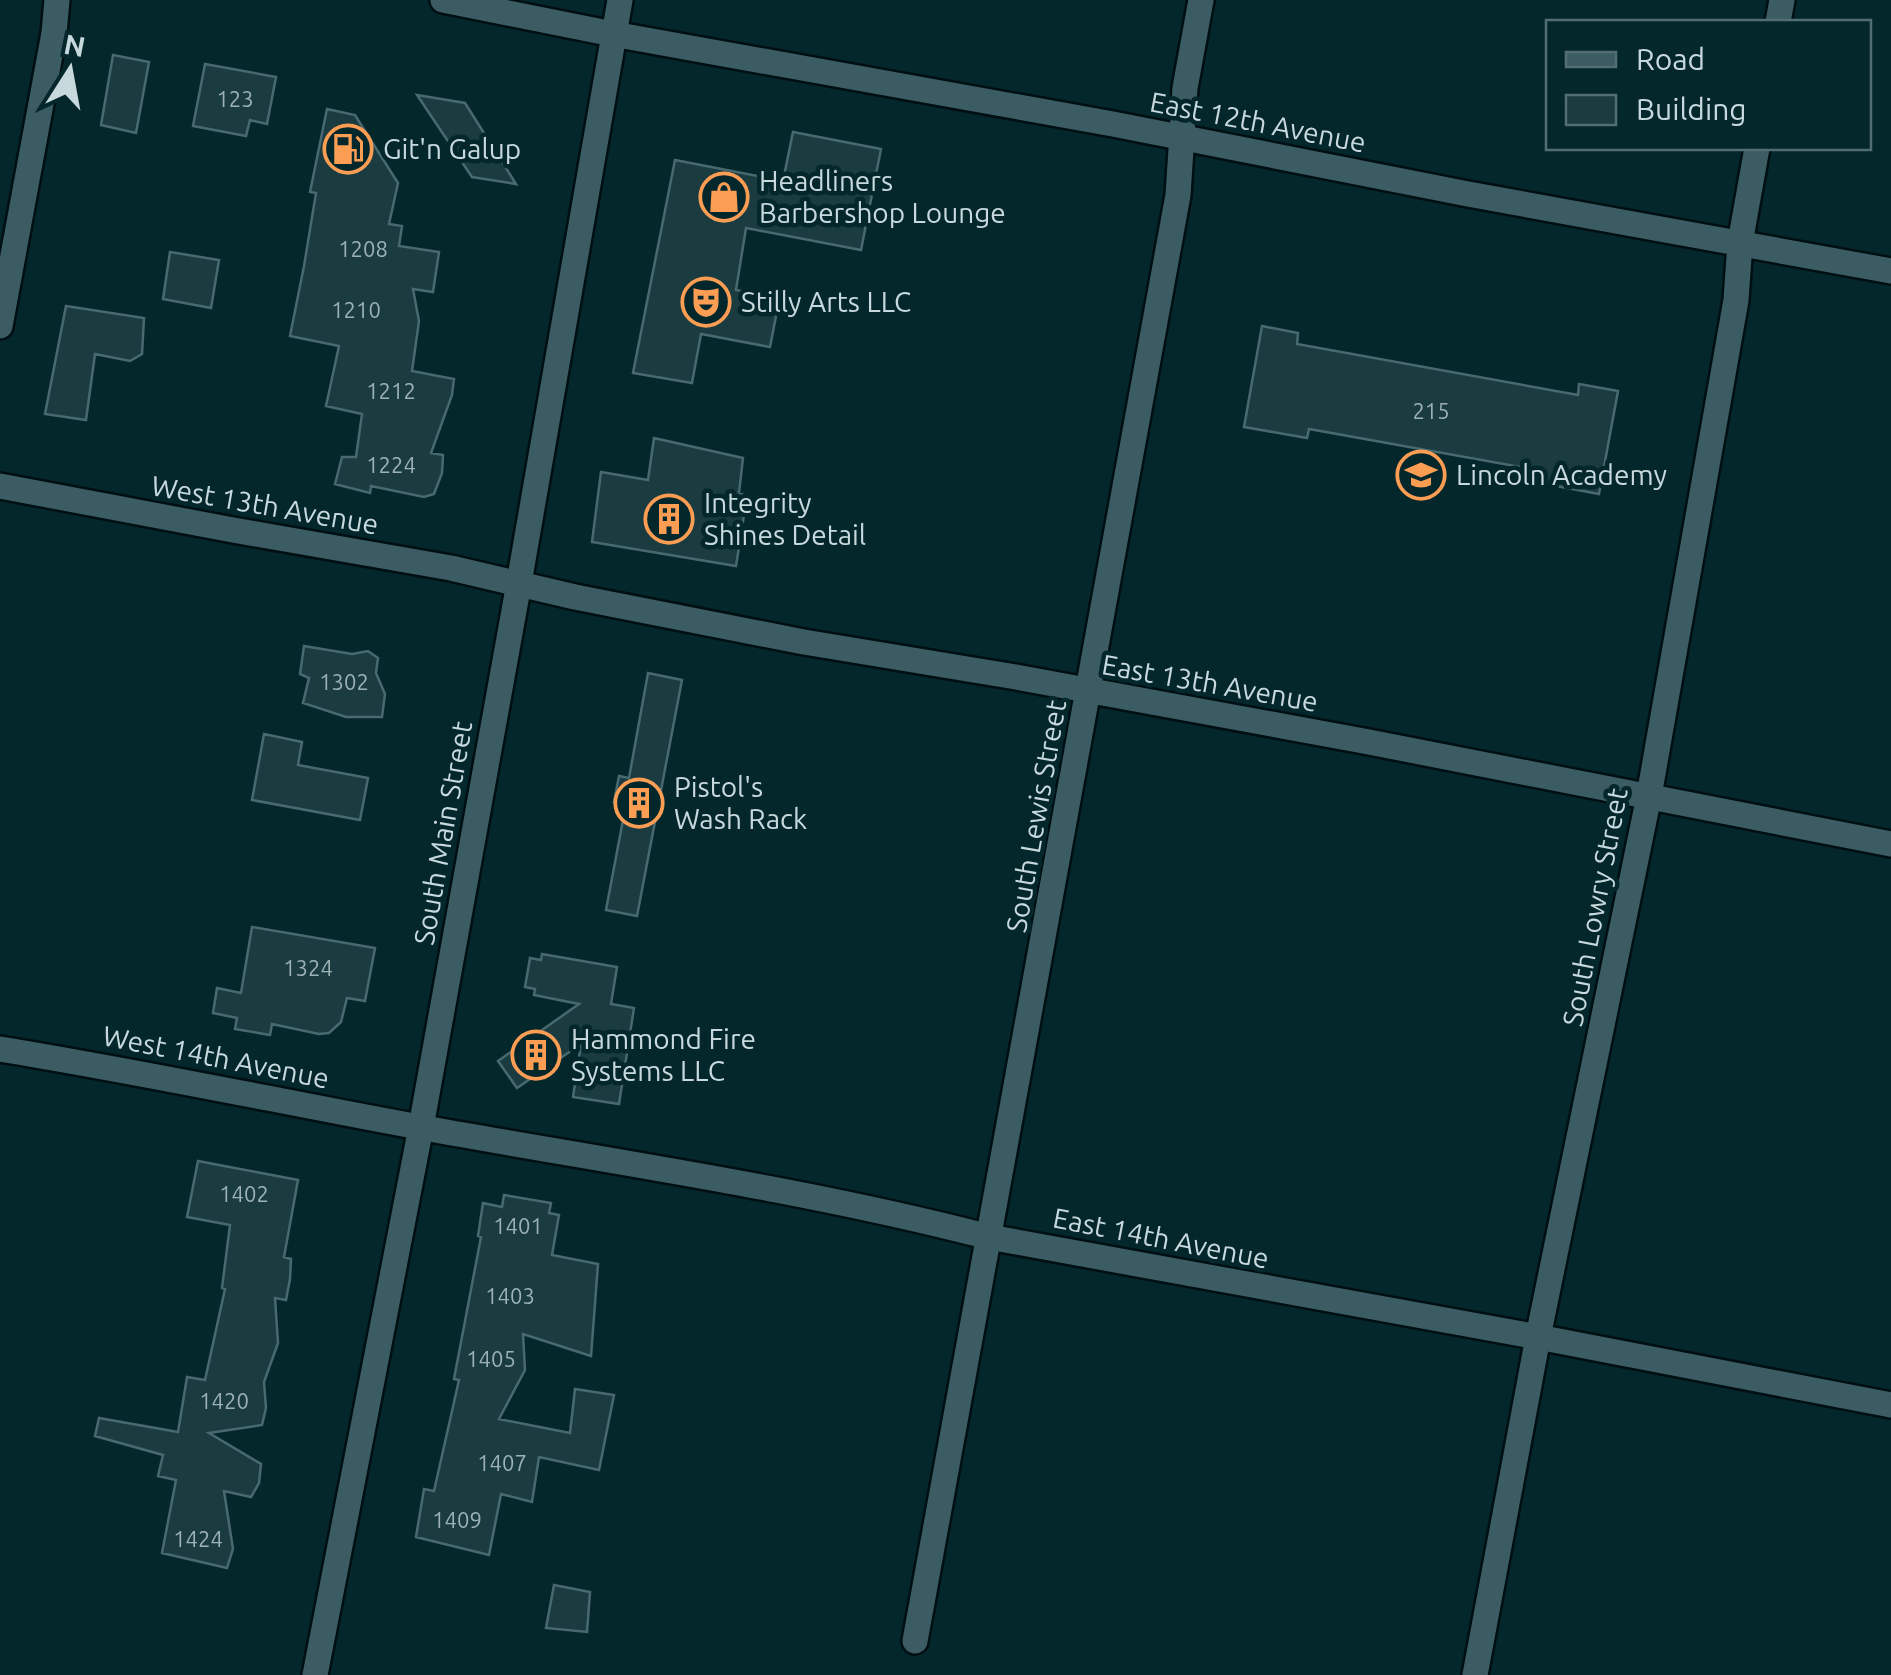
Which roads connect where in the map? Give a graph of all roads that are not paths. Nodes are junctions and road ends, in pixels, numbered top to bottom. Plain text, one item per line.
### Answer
1 (57, 0) edge
2 (443, 0) edge
3 (620, 0) edge
4 (1201, 0) edge
5 (613, 34) junction
6 (1182, 138) junction
7 (1756, 150) edge
8 (1740, 243) junction
9 (1891, 270) edge
10 (0, 326) edge
11 (0, 486) edge
12 (519, 583) junction
13 (1090, 692) junction
14 (1648, 796) junction
15 (1891, 844) edge
16 (0, 1049) edge
17 (421, 1127) junction
18 (989, 1236) junction
19 (1538, 1337) junction
20 (1891, 1405) edge
21 (915, 1641) dead end
22 (315, 1675) edge
23 (1475, 1675) edge

1 - 10 street
2 - 5 street, East 12th Avenue
3 - 5 street, South Main Street
4 - 6 street, South Lewis Street
5 - 6 street, East 12th Avenue
5 - 12 street, South Main Street
6 - 8 street, East 12th Avenue
6 - 13 street, South Lewis Street
7 - 8 street, South Lowry Street
8 - 9 street, East 12th Avenue
8 - 14 street, South Lowry Street
11 - 12 street, West 13th Avenue
12 - 13 street, East 13th Avenue
12 - 17 street, South Main Street
13 - 14 street, East 13th Avenue
13 - 18 street, South Lewis Street
14 - 15 street, East 13th Avenue
14 - 19 street, South Lowry Street
16 - 17 street, West 14th Avenue
17 - 18 street, East 14th Avenue
17 - 22 street, South Main Street
18 - 19 street, East 14th Avenue
18 - 21 street, South Lewis Street
19 - 20 street, East 14th Avenue
19 - 23 street, South Lowry Street

